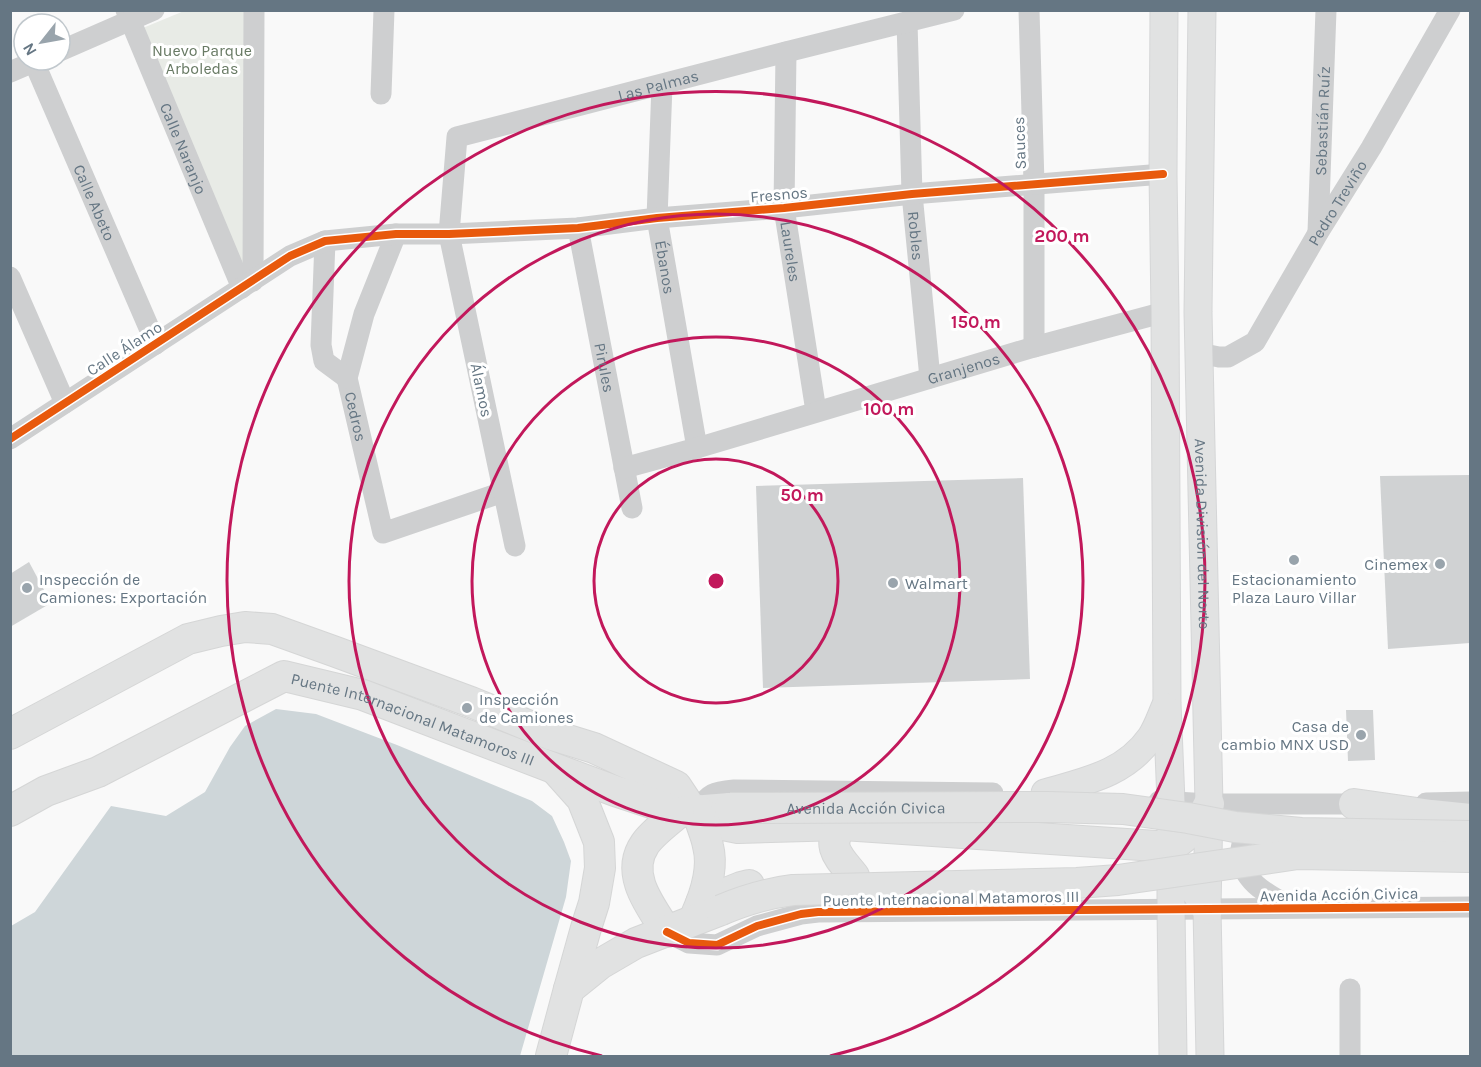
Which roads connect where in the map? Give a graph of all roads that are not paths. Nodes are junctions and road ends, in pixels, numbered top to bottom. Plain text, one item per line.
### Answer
1 (154, 10) edge
2 (254, 10) edge
3 (384, 10) edge
4 (954, 10) edge
5 (1029, 10) edge
6 (1164, 10) edge
7 (1202, 10) edge
8 (1326, 10) edge
9 (1450, 10) edge
10 (128, 16) edge
11 (907, 22) junction
12 (72, 45) edge
13 (786, 52) junction
14 (41, 72) edge
15 (662, 84) junction
16 (381, 94) dead end
17 (1163, 174) junction
18 (1034, 184) junction
19 (912, 194) junction
20 (784, 208) junction
21 (657, 218) junction
22 (578, 228) junction
23 (1318, 233) junction
24 (396, 234) junction
25 (449, 234) junction
26 (325, 241) junction
27 (10, 277) edge
28 (247, 284) junction
29 (1165, 312) junction
30 (156, 344) junction
31 (1034, 347) junction
32 (1198, 353) junction
33 (346, 378) junction
34 (930, 378) junction
35 (1166, 387) junction
36 (1200, 388) junction
37 (65, 403) junction
38 (816, 411) junction
39 (10, 439) edge
40 (698, 448) junction
41 (624, 468) junction
42 (503, 492) junction
43 (632, 508) dead end
44 (515, 546) dead end
45 (336, 652) junction
46 (284, 676) junction
47 (1167, 703) junction
48 (10, 734) edge
49 (556, 769) junction
50 (1045, 793) junction
51 (1171, 802) junction
52 (1470, 802) edge
53 (1284, 803) junction
54 (1209, 804) junction
55 (1354, 804) junction
56 (730, 808) joint
57 (10, 811) edge
58 (690, 811) junction
59 (1470, 819) edge
60 (843, 825) junction
61 (1470, 836) edge
62 (1470, 857) edge
63 (1171, 858) junction
64 (854, 876) junction
65 (1470, 907) edge
66 (1293, 908) junction
67 (1170, 909) junction
68 (1207, 909) junction
69 (696, 916) junction
70 (569, 989) junction
71 (1350, 989) dead end
72 (551, 1056) edge
73 (1173, 1056) edge
74 (1210, 1056) edge
75 (1350, 1056) edge

1 - 10 street
2 - 28 street
3 - 16 street
4 - 11 street, Las Palmas
5 - 18 street, Sauces
6 - 17 main road
7 - 32 main road, Avenida División del Norte
8 - 23 street, Sebastián Ruíz
9 - 23 street, Pedro Treviño
10 - 12 street
10 - 28 street, Calle Naranjo
11 - 13 street, Las Palmas
11 - 19 street, Robles
13 - 15 street, Las Palmas
13 - 20 street, Laureles
14 - 30 street, Calle Abeto
15 - 21 street, Ébanos
15 - 25 street, Las Palmas
17 - 18 street, Fresnos
17 - 29 main road
18 - 19 street, Fresnos
18 - 31 street, Sauces
19 - 20 street, Fresnos
19 - 34 street, Robles
20 - 21 street, Fresnos
20 - 38 street, Laureles
21 - 22 street, Fresnos
21 - 40 street, Ébanos
22 - 25 street, Fresnos
22 - 41 street, Pirules
23 - 32 street, Pedro Treviño
24 - 25 street, Fresnos
24 - 26 street, Fresnos
24 - 33 street, Cedros
25 - 42 street, Álamos
26 - 28 street, Calle Álamo
26 - 33 street
27 - 37 street
28 - 30 street, Calle Álamo
29 - 31 street, Granjenos
29 - 35 main road
30 - 37 street, Calle Álamo
31 - 34 street, Granjenos
32 - 36 main road, Avenida División del Norte
33 - 42 street, Cedros
34 - 38 street, Granjenos
35 - 36 main road
35 - 47 main road
36 - 54 main road, Avenida División del Norte
37 - 39 street, Calle Álamo
38 - 40 street, Granjenos
40 - 41 street, Granjenos
41 - 43 street, Pirules
42 - 44 street, Álamos
45 - 46 highway
45 - 48 highway
45 - 58 highway
46 - 49 highway, Puente Internacional Matamoros III
46 - 57 highway, Puente Internacional Matamoros III
47 - 50 main road
47 - 51 main road
49 - 58 highway, Puente Internacional Matamoros III
49 - 70 highway
50 - 51 street
50 - 58 street
51 - 54 street
51 - 63 main road
52 - 55 street
53 - 54 street
53 - 55 street
53 - 66 street
54 - 63 highway
54 - 68 main road, Avenida División del Norte
55 - 59 highway
56 - 58 highway, Puente Internacional Matamoros III
56 - 61 highway, Avenida Acción Civica, bridge
58 - 60 highway
58 - 69 highway
58 - 69 highway
60 - 63 highway
60 - 64 highway
62 - 69 highway, bridge
63 - 64 highway
63 - 67 main road
63 - 68 highway
64 - 69 highway
65 - 66 street, Avenida Acción Civica
66 - 68 street, Avenida Acción Civica
67 - 68 street, Puente Internacional Matamoros III
67 - 69 street, Puente Internacional Matamoros III
67 - 73 main road
68 - 74 main road, Avenida División del Norte
69 - 70 highway
70 - 72 highway
71 - 75 street

